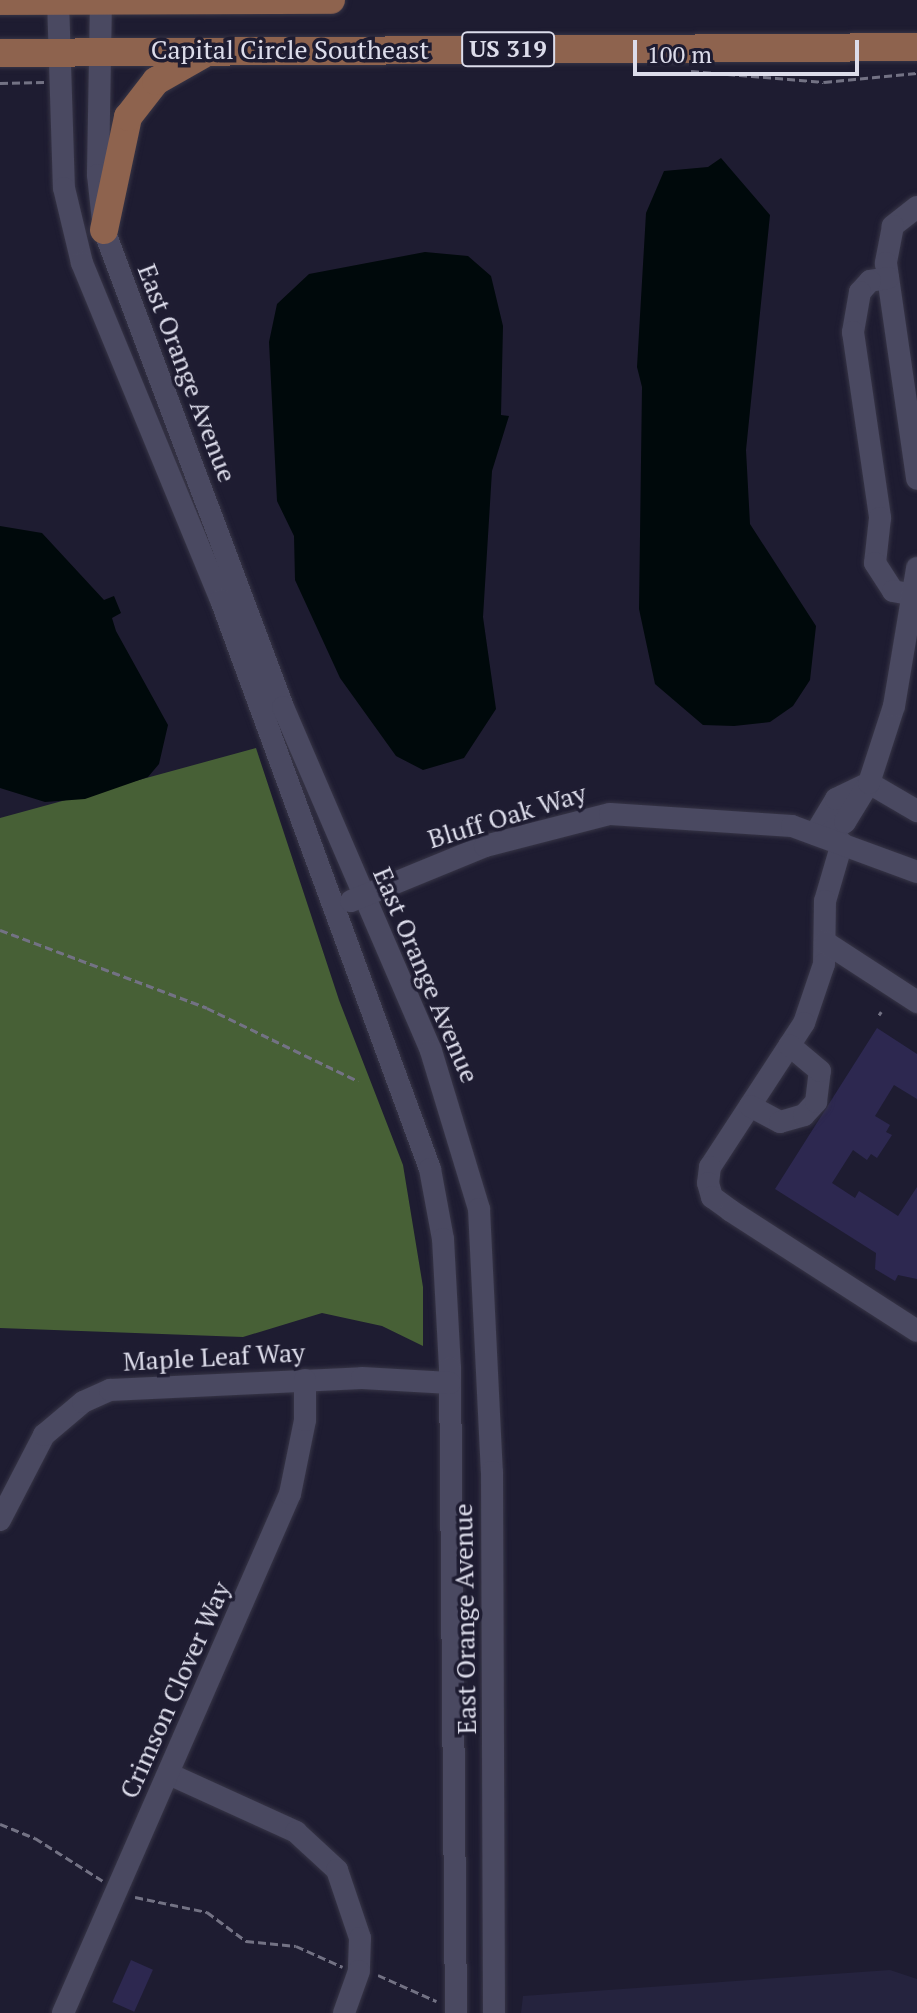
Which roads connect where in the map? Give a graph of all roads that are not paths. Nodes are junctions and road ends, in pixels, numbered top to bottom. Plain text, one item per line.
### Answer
1 (58, 0) edge
2 (265, 0) edge
3 (331, 0) edge
4 (0, 1) edge
5 (101, 1) edge
6 (188, 1) edge
7 (917, 47) edge
8 (99, 50) junction
9 (210, 51) junction
10 (58, 52) junction
11 (0, 53) edge
12 (917, 207) edge
13 (104, 230) junction
14 (888, 278) junction
15 (917, 479) edge
16 (917, 568) edge
17 (913, 595) junction
18 (869, 783) junction
19 (917, 811) edge
20 (827, 838) junction
21 (917, 872) edge
22 (363, 895) junction
23 (336, 908) junction
24 (825, 942) junction
25 (917, 1002) edge
26 (789, 1045) junction
27 (750, 1106) junction
28 (917, 1331) edge
29 (305, 1380) junction
30 (450, 1383) junction
31 (0, 1520) edge
32 (169, 1774) junction
33 (448, 2008) edge
34 (63, 2013) edge
35 (344, 2013) edge
36 (494, 2013) edge

1 - 4 main road, Capital Circle Southeast
1 - 5 main road, Capital Circle Southeast
1 - 10 street, East Orange Avenue
2 - 3 main road, Capital Circle Southeast
2 - 6 main road, Capital Circle Southeast
5 - 6 main road, Capital Circle Southeast
5 - 8 street, East Orange Avenue
7 - 9 main road, Capital Circle Southeast / US 319
8 - 9 main road, Capital Circle Southeast / US 319
8 - 10 main road, Capital Circle Southeast / US 319
8 - 13 street, East Orange Avenue
9 - 13 main road
10 - 11 main road, Capital Circle Southeast / US 319
10 - 23 street, East Orange Avenue
12 - 14 street
13 - 22 street, East Orange Avenue
14 - 15 street
14 - 17 street
16 - 17 street
17 - 18 street
18 - 19 street
18 - 20 street
20 - 21 street, Bluff Oak Way
20 - 22 street, Bluff Oak Way
20 - 24 street
22 - 23 street, Bluff Oak Way
22 - 36 street, East Orange Avenue
23 - 30 street, East Orange Avenue
24 - 25 street
24 - 26 street
26 - 27 street
26 - 27 street
27 - 28 street
29 - 30 street, Maple Leaf Way
29 - 31 street, Maple Leaf Way
29 - 32 street, Crimson Clover Way
30 - 33 street, East Orange Avenue
32 - 34 street, Crimson Clover Way
32 - 35 street

